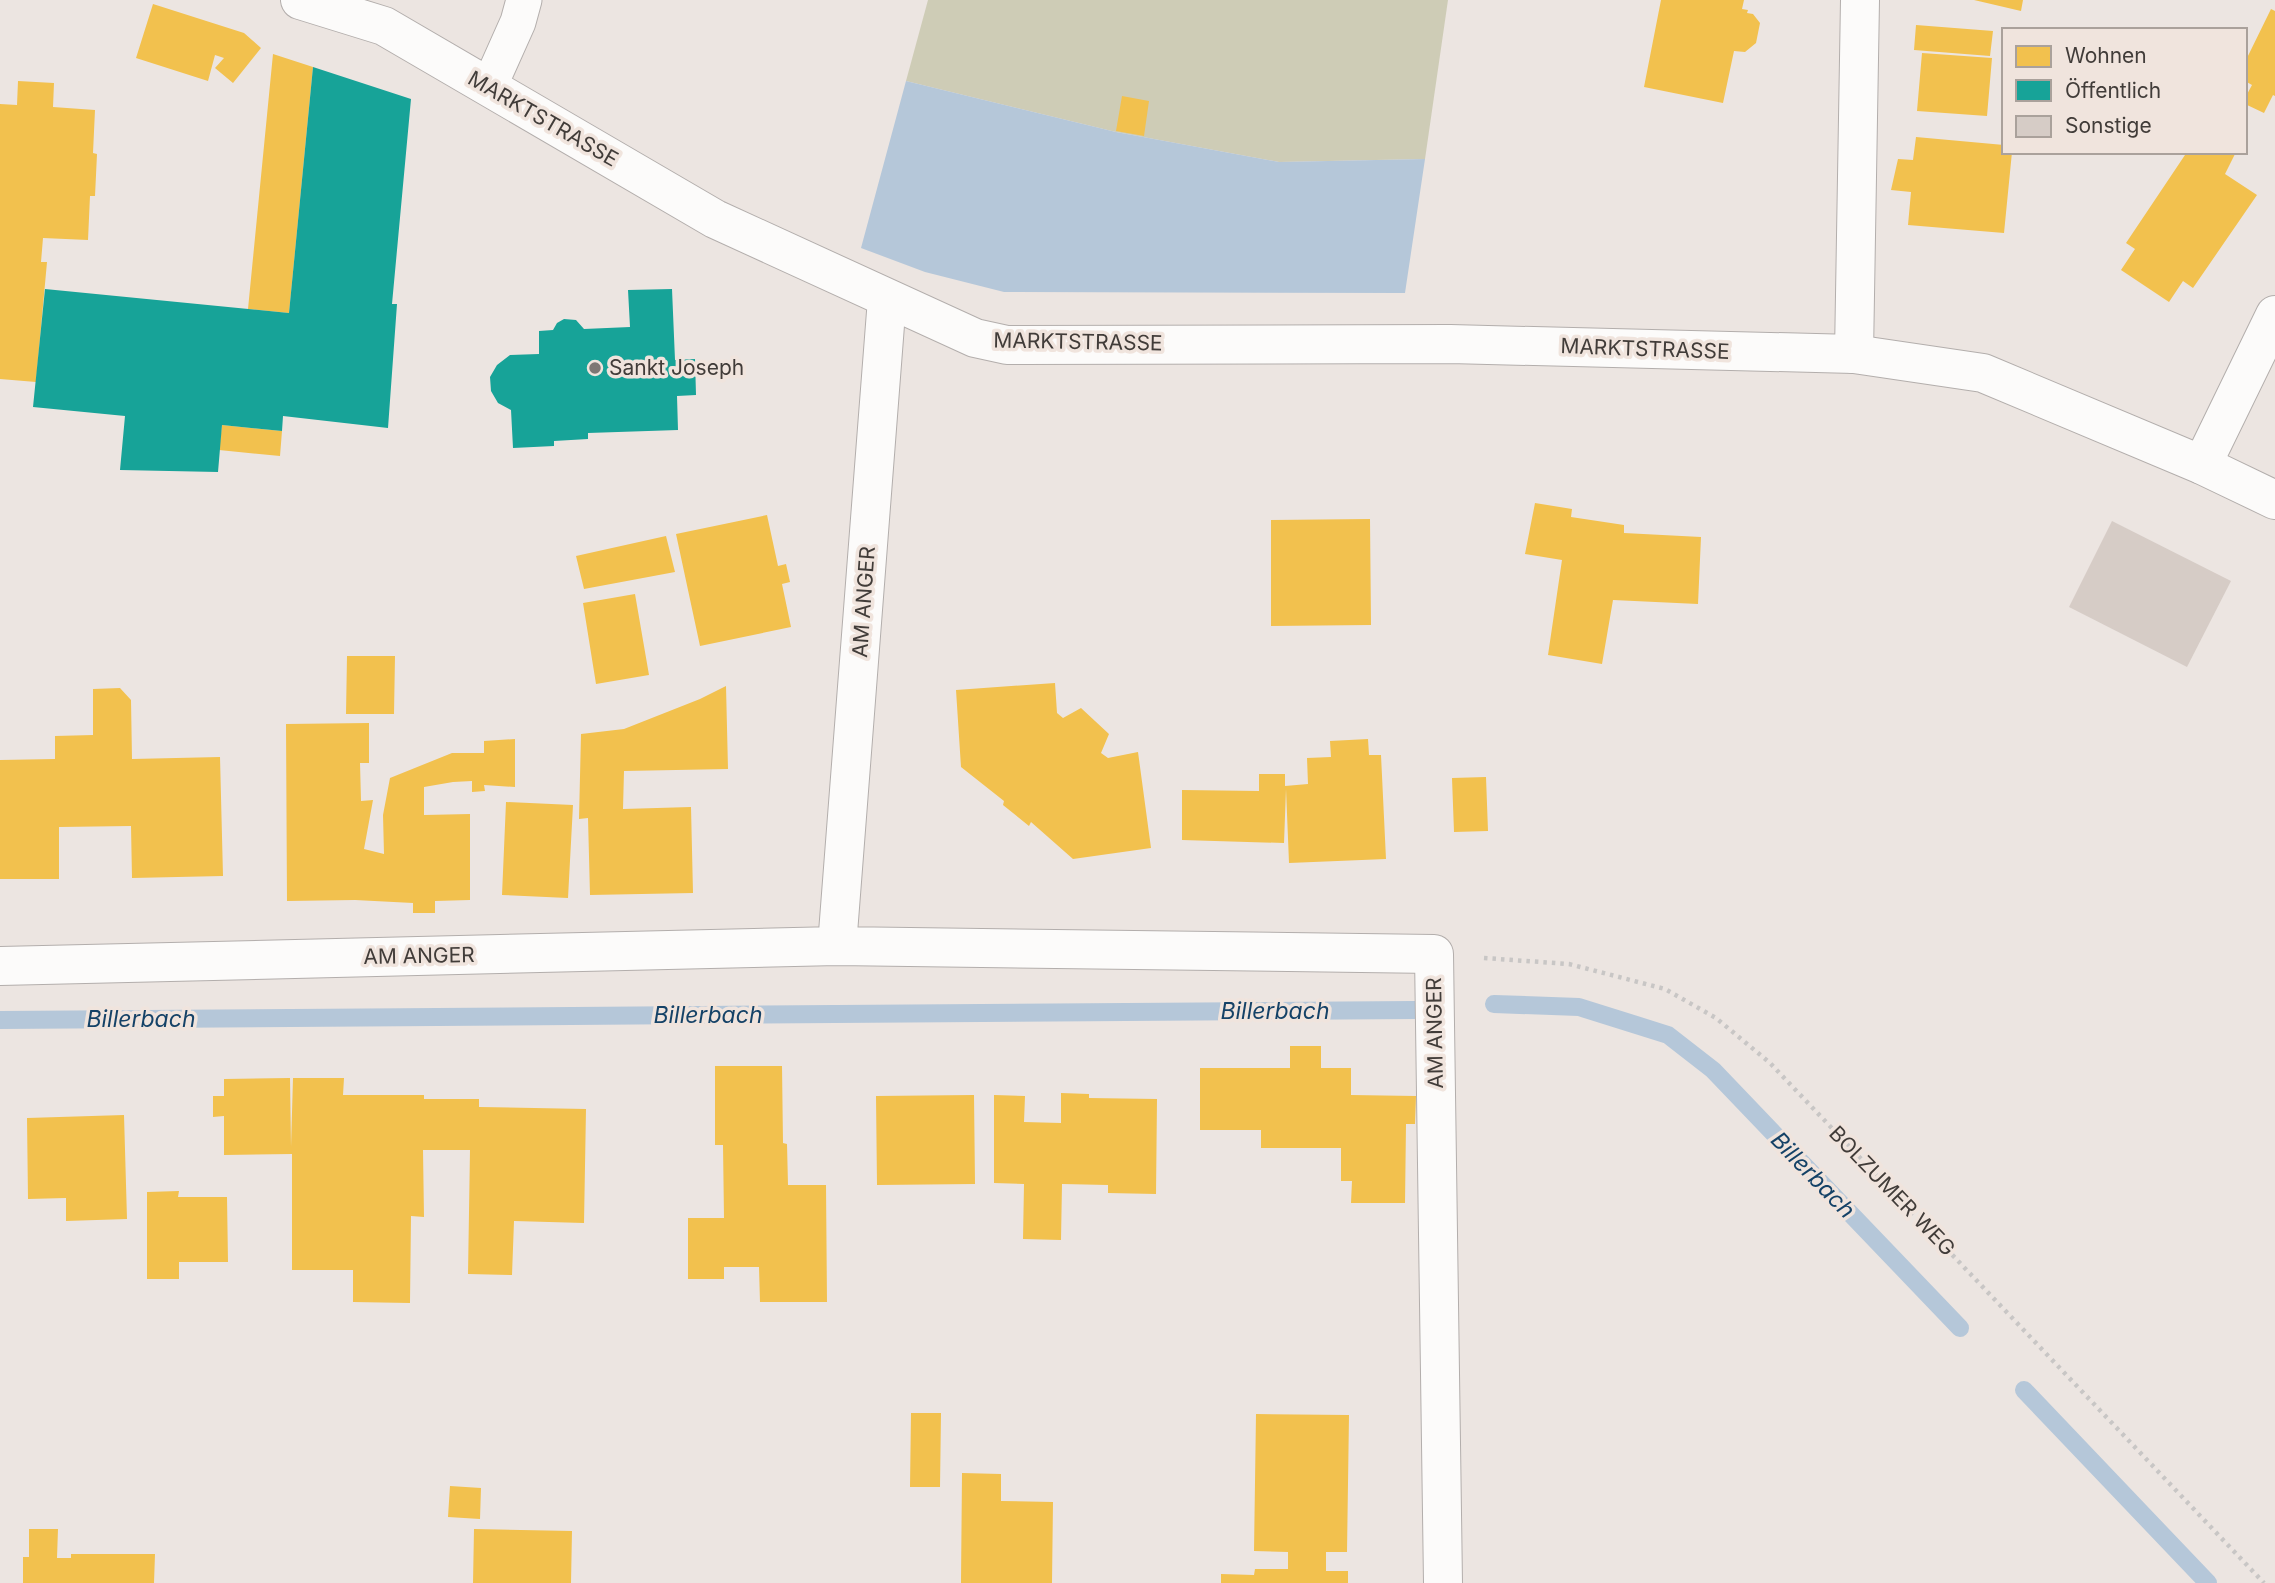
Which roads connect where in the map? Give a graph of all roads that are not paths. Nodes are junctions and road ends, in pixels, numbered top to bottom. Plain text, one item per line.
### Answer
1 (300, 0) edge
2 (524, 0) edge
3 (1860, 0) edge
4 (489, 88) junction
5 (887, 299) junction
6 (2275, 315) edge
7 (1854, 354) junction
8 (2203, 465) junction
9 (2275, 500) edge
10 (837, 946) junction
11 (0, 966) edge
12 (1443, 1583) edge

1 - 4 street, MARKTSTRASSE
2 - 4 lane
3 - 7 street
4 - 5 street, MARKTSTRASSE
5 - 7 street, MARKTSTRASSE
5 - 10 street, AM ANGER
6 - 8 street
7 - 8 street, MARKTSTRASSE
8 - 9 street, MARKTSTRASSE
10 - 11 street, AM ANGER
10 - 12 street, AM ANGER

